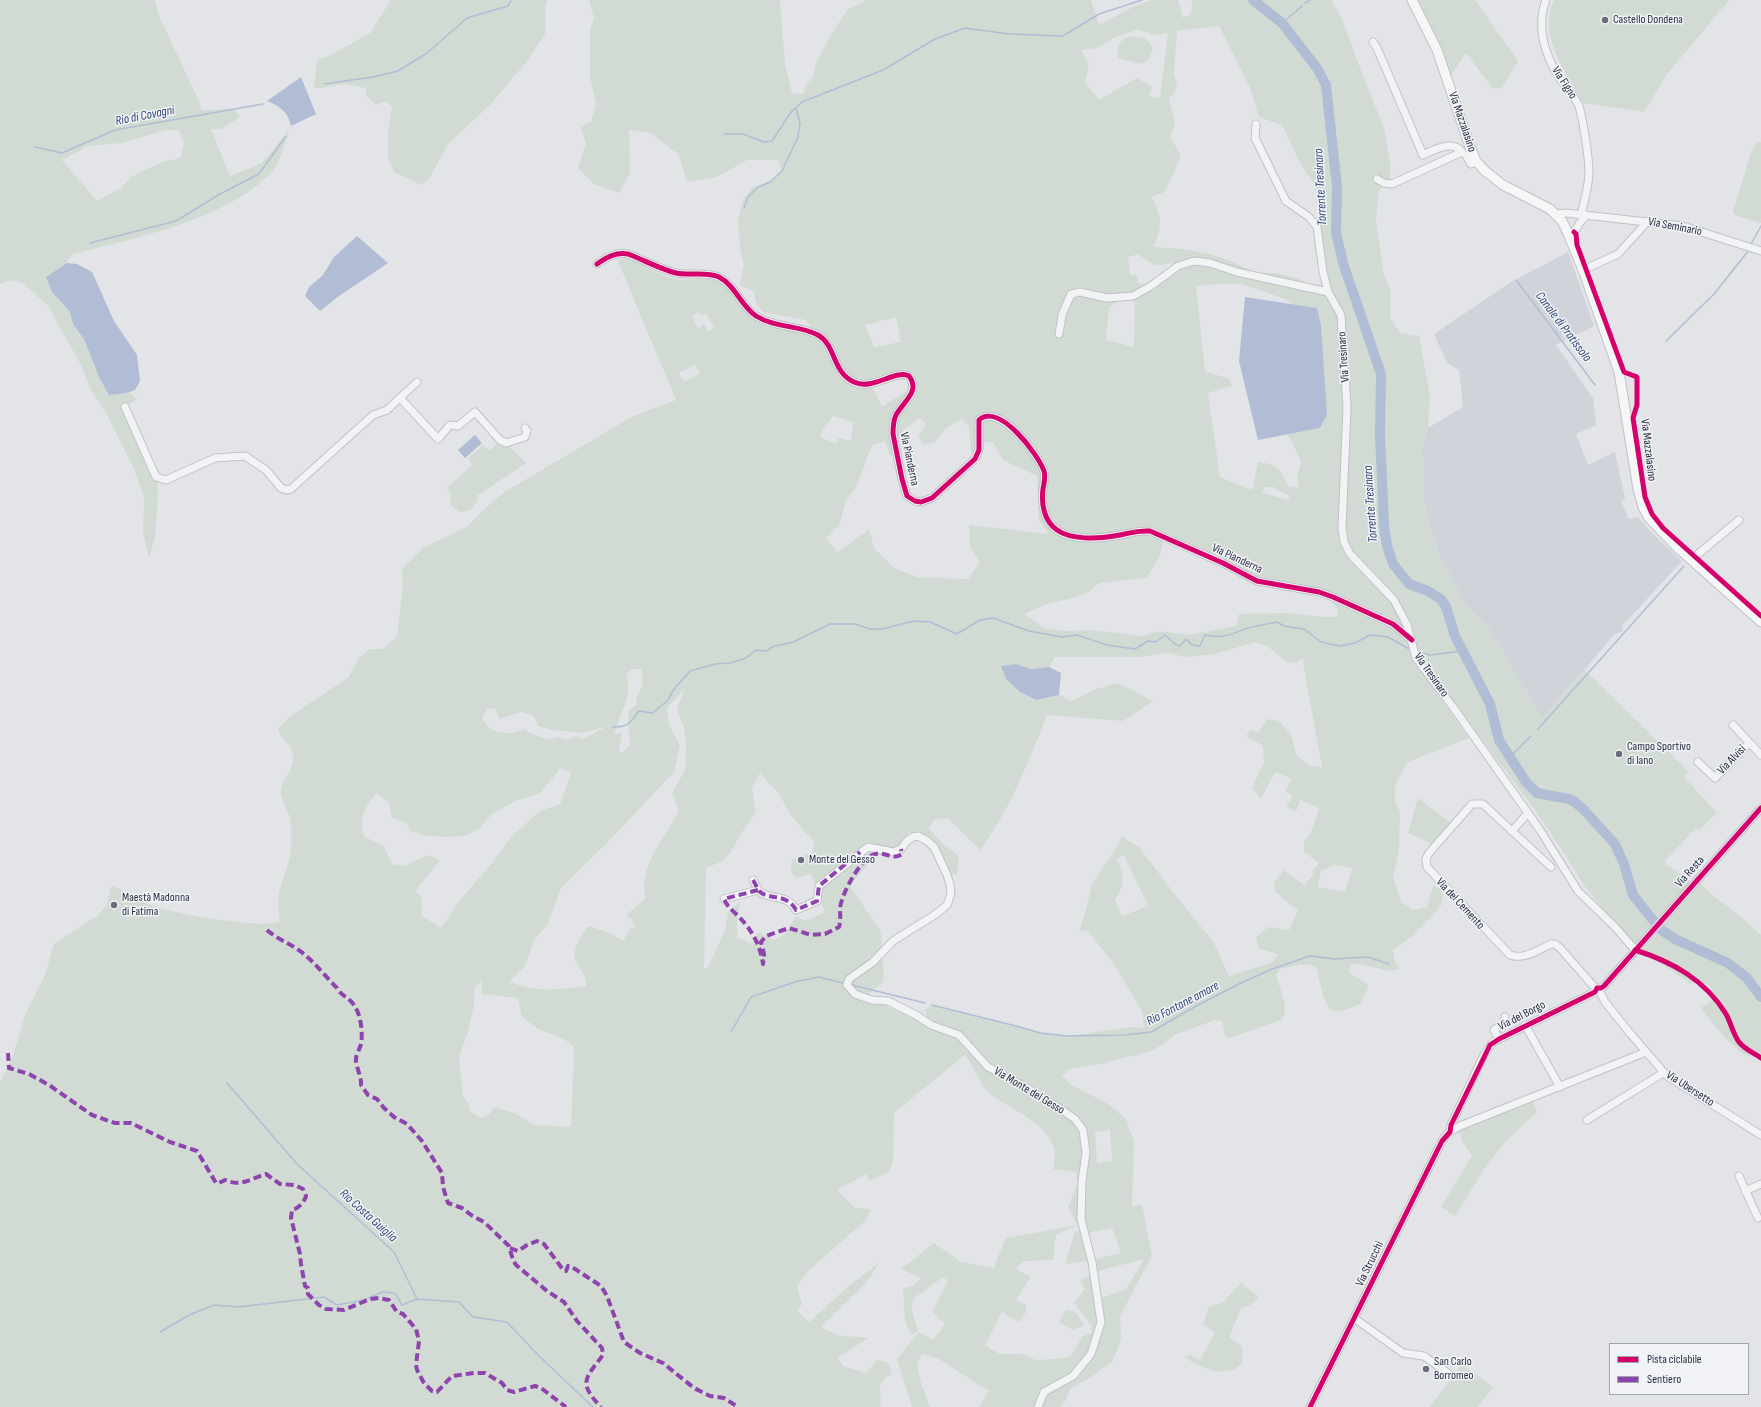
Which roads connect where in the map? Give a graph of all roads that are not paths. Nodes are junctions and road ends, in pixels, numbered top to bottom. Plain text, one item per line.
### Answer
1 (1412, 0) edge
2 (1546, 0) edge
3 (1373, 42) dead end
4 (1256, 124) dead end
5 (1462, 152) junction
6 (1477, 162) junction
7 (1377, 179) dead end
8 (1556, 214) junction
9 (1584, 215) junction
10 (1648, 221) junction
11 (1570, 239) junction
12 (1761, 251) edge
13 (597, 264) dead end
14 (1583, 270) junction
15 (1328, 292) junction
16 (1059, 334) dead end
17 (417, 382) dead end
18 (400, 398) junction
19 (125, 407) dead end
20 (525, 428) dead end
21 (1739, 520) dead end
22 (1691, 560) junction
23 (1761, 622) edge
24 (1412, 640) junction
25 (1733, 725) dead end
26 (1749, 742) junction
27 (1761, 755) edge
28 (1698, 762) dead end
29 (1761, 808) edge
30 (1528, 812) junction
31 (1512, 830) junction
32 (1551, 867) dead end
33 (753, 880) dead end
34 (758, 890) junction
35 (724, 899) dead end
36 (1635, 950) junction
37 (1598, 991) junction
38 (1505, 1017) dead end
39 (1525, 1026) junction
40 (1499, 1039) junction
41 (1646, 1052) junction
42 (1663, 1073) junction
43 (1560, 1087) junction
44 (1587, 1120) dead end
45 (1450, 1132) junction
46 (1761, 1135) edge
47 (1739, 1176) dead end
48 (1761, 1184) edge
49 (1746, 1191) junction
50 (1758, 1218) dead end
51 (1354, 1318) junction
52 (1449, 1374) dead end
53 (1038, 1407) edge
54 (1310, 1407) edge

1 - 6 main road, Via Mazzalasino
2 - 9 street, Via Figno
3 - 5 street
4 - 15 street, Via Tresinaro
5 - 6 street
5 - 7 street
6 - 8 main road, Via Mazzalasino
8 - 9 street, Via Seminario
8 - 11 main road, Via Mazzalasino
9 - 10 street, Via Seminario
9 - 11 street
10 - 12 street, Via Seminario
10 - 14 street
11 - 14 main road, Via Mazzalasino
13 - 24 street, Via Pianderna
14 - 22 main road, Via Mazzalasino
15 - 16 street
15 - 24 street, Via Tresinaro
17 - 18 street
18 - 19 street
18 - 20 street
21 - 22 street
22 - 23 main road, Via Mazzalasino
24 - 30 street, Via Tresinaro
25 - 26 street, Via Alvisi
26 - 27 street, Via Alvisi
26 - 28 street, Via Alvisi
29 - 36 street, Via Resta
30 - 31 street
30 - 36 street, Via Tresinaro
31 - 32 street, Via del Cemento
31 - 37 street, Via del Cemento
33 - 34 street
34 - 35 street
34 - 53 street, Via Monte del Gesso
36 - 37 street, Via del Borgo
37 - 39 street, Via del Borgo
37 - 41 street, Via Ubersetto
38 - 40 street
39 - 40 street, Via del Borgo
39 - 43 street, Via del Borgo
40 - 45 street, Via del Borgo
41 - 42 street, Via Ubersetto
41 - 43 street, Via Strucchi
42 - 44 street
42 - 46 street, Via Ubersetto
43 - 45 street, Via Strucchi
45 - 51 street, Via Strucchi
47 - 49 street
48 - 49 street
49 - 50 street
51 - 52 street
51 - 54 street, Via Strucchi

